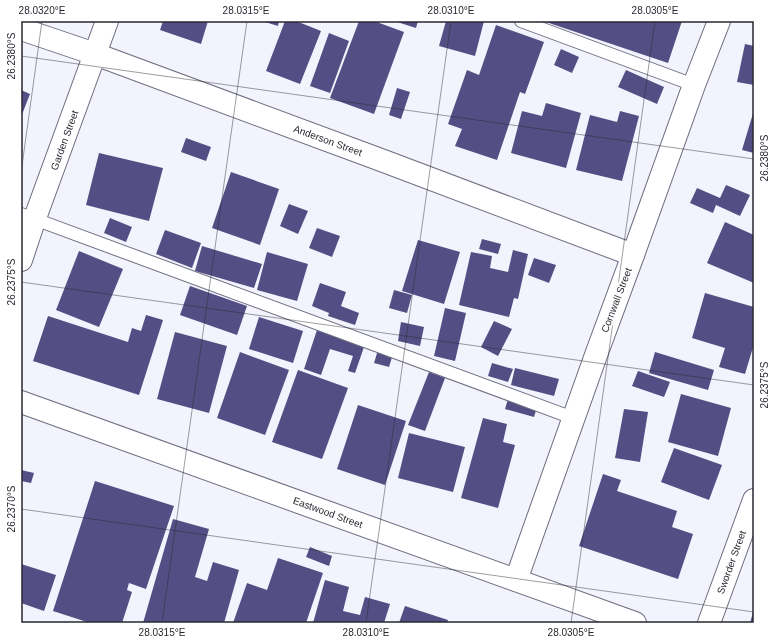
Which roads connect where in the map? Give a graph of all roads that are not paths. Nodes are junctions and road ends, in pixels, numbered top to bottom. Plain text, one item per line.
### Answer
1 (107, 21) edge
2 (521, 21) edge
3 (719, 21) edge
4 (21, 29) edge
5 (95, 54) junction
6 (694, 85) junction
7 (28, 216) edge
8 (633, 255) junction
9 (21, 260) edge
10 (21, 402) edge
11 (573, 418) junction
12 (754, 500) edge
13 (516, 580) junction
14 (635, 623) edge
15 (709, 623) edge

1 - 5 street, Garden Street
2 - 6 lane
3 - 6 street, Cornwall Street
4 - 5 street, Anderson Street
5 - 7 street, Garden Street
5 - 8 street, Anderson Street
6 - 8 street, Cornwall Street
7 - 9 street, Garden Street
7 - 11 lane
8 - 11 street, Cornwall Street
10 - 13 street, Eastwood Street
11 - 13 street, Cornwall Street
12 - 15 street, Sworder Street
13 - 14 street, Eastwood Street

